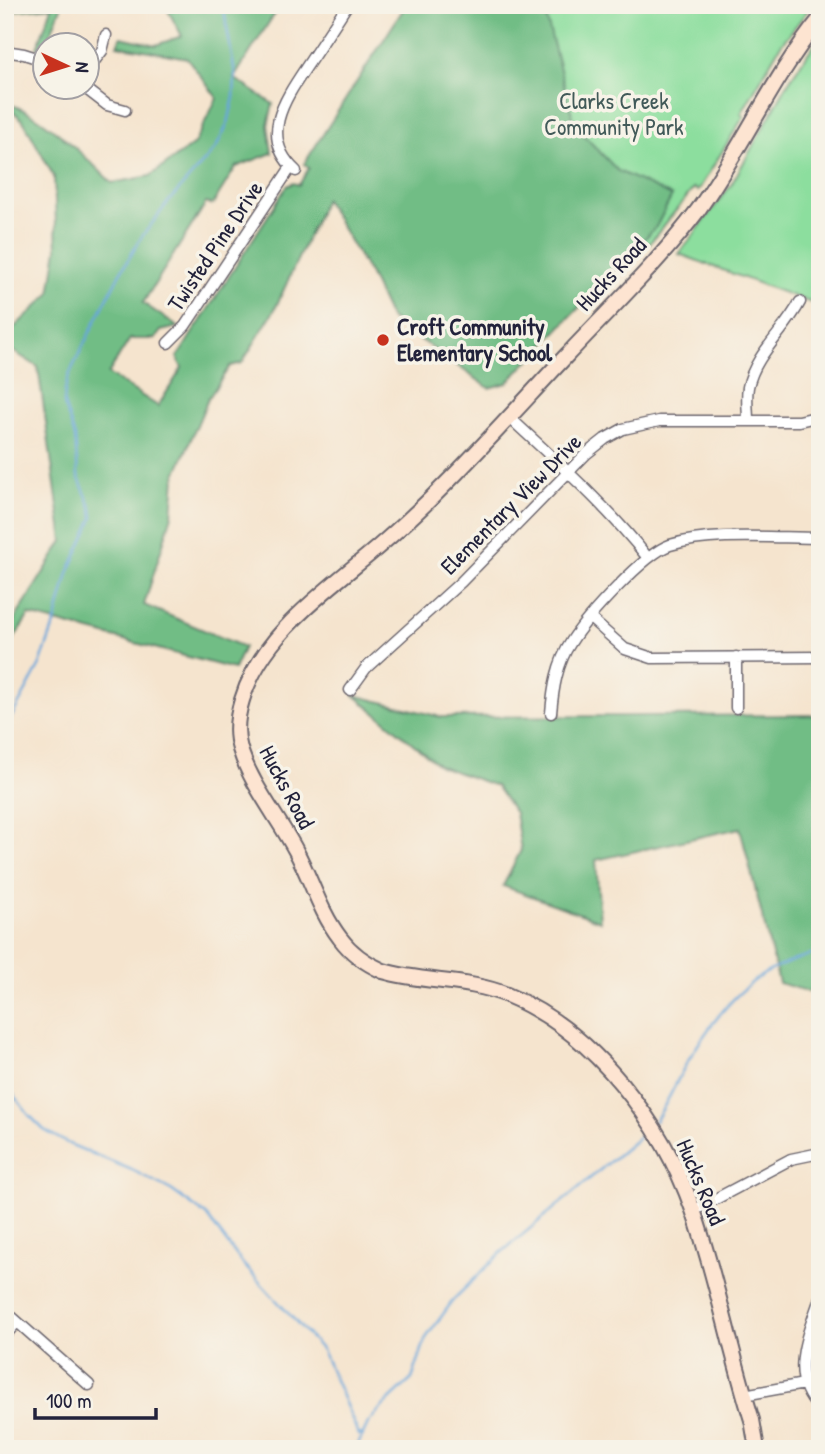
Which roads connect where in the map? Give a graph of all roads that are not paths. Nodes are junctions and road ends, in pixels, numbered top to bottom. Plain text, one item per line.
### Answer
1 (7, 5) edge
2 (347, 5) edge
3 (820, 19) edge
4 (106, 35) dead end
5 (5, 51) edge
6 (102, 51) edge
7 (32, 57) edge
8 (102, 101) edge
9 (125, 110) dead end
10 (800, 302) dead end
11 (167, 343) dead end
12 (820, 416) edge
13 (509, 417) junction
14 (748, 421) junction
15 (568, 472) junction
16 (820, 538) edge
17 (648, 558) junction
18 (590, 618) junction
19 (736, 657) junction
20 (820, 657) edge
21 (350, 690) dead end
22 (736, 708) dead end
23 (551, 713) dead end
24 (820, 1153) edge
25 (693, 1211) junction
26 (820, 1298) edge
27 (5, 1311) edge
28 (17, 1322) junction
29 (5, 1335) edge
30 (804, 1384) junction
31 (89, 1385) dead end
32 (744, 1395) junction
33 (820, 1409) edge
34 (757, 1449) edge

1 - 5 street
2 - 11 street, Twisted Pine Drive
3 - 13 main road, Hucks Road
4 - 6 street
5 - 7 street
8 - 9 street
10 - 14 street
12 - 14 street, Elementary View Drive
13 - 15 street
13 - 25 main road, Hucks Road
14 - 15 street, Elementary View Drive
15 - 17 street
15 - 21 street, Elementary View Drive
16 - 17 street
17 - 18 street
18 - 19 street
18 - 23 street
19 - 20 street
19 - 22 street
24 - 25 street
25 - 32 main road, Hucks Road
26 - 30 street
27 - 28 street
28 - 29 street
28 - 31 street
30 - 32 street
30 - 33 street
32 - 34 main road, Hucks Road

